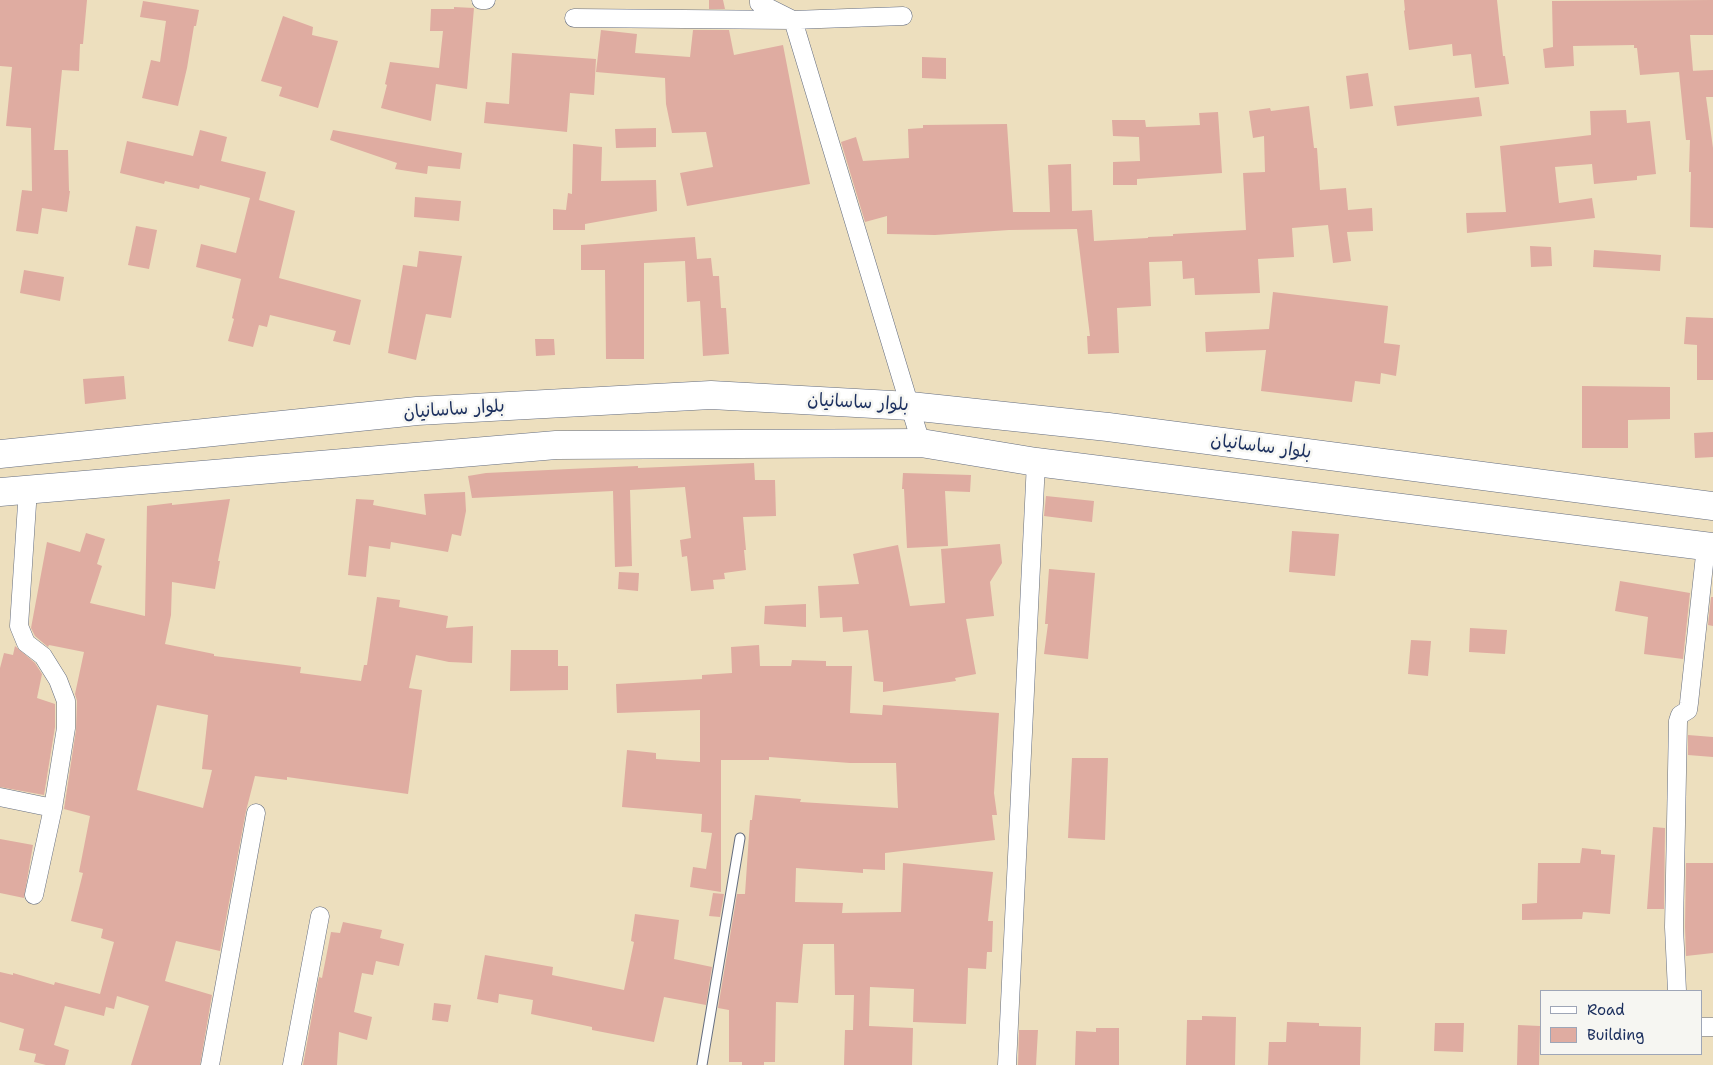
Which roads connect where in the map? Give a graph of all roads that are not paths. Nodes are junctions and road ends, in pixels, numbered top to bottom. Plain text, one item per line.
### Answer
1 (481, 0) edge
2 (486, 0) edge
3 (759, 0) edge
4 (903, 16) dead end
5 (574, 18) dead end
6 (793, 20) junction
7 (910, 406) junction
8 (921, 443) junction
9 (0, 454) edge
10 (1036, 462) junction
11 (28, 489) junction
12 (0, 492) edge
13 (1713, 506) edge
14 (1709, 547) edge
15 (0, 797) edge
16 (52, 808) junction
17 (256, 813) dead end
18 (740, 838) dead end
19 (34, 895) dead end
20 (320, 916) dead end
21 (1677, 990) edge
22 (210, 1065) edge
23 (292, 1065) edge
24 (702, 1065) edge
25 (1007, 1065) edge

1 - 2 street
3 - 6 street
4 - 6 street
5 - 6 street
6 - 7 street
7 - 8 street
7 - 9 highway, بلوار ساسانیان
7 - 13 highway, بلوار ساسانیان
8 - 10 highway
8 - 11 highway
10 - 14 highway
10 - 25 street
11 - 12 highway
11 - 16 street
14 - 21 street
15 - 16 street
16 - 19 street
17 - 22 street
18 - 24 lane
20 - 23 street

